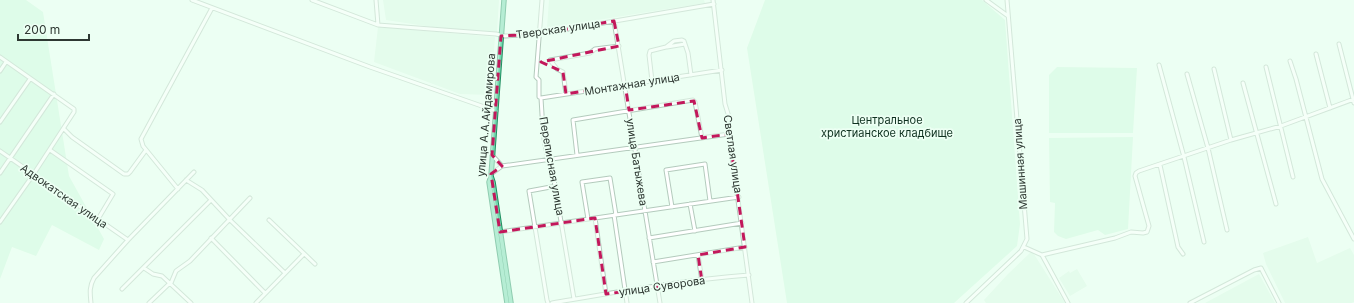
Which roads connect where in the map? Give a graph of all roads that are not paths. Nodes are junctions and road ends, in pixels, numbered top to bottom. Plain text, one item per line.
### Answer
1 (192, 0) edge
2 (312, 0) edge
3 (376, 0) edge
4 (504, 0) edge
5 (542, 0) edge
6 (713, 0) edge
7 (986, 0) edge
8 (1007, 0) edge
9 (714, 4) junction
10 (212, 8) junction
11 (1008, 16) junction
12 (614, 21) junction
13 (378, 25) junction
14 (539, 34) junction
15 (501, 36) junction
16 (1339, 44) dead end
17 (619, 46) junction
18 (1316, 54) dead end
19 (0, 57) edge
20 (1290, 61) dead end
21 (6, 62) junction
22 (1159, 65) dead end
23 (1266, 67) dead end
24 (1214, 69) dead end
25 (722, 70) junction
26 (0, 71) edge
27 (1187, 74) dead end
28 (691, 75) junction
29 (30, 79) junction
30 (652, 81) junction
31 (1243, 83) dead end
32 (625, 84) junction
33 (54, 94) junction
34 (566, 94) junction
35 (541, 98) junction
36 (1354, 100) edge
37 (1330, 108) junction
38 (629, 110) junction
39 (496, 111) junction
40 (1305, 117) junction
41 (0, 122) edge
42 (1280, 126) junction
43 (64, 129) junction
44 (1256, 133) junction
45 (730, 134) junction
46 (702, 138) junction
47 (1231, 140) junction
48 (635, 147) junction
49 (1208, 148) junction
50 (50, 150) junction
51 (146, 150) junction
52 (0, 151) edge
53 (492, 155) junction
54 (577, 156) junction
55 (1184, 157) junction
56 (10, 158) junction
57 (550, 160) junction
58 (1160, 165) junction
59 (502, 166) junction
60 (194, 172) dead end
61 (0, 173) edge
62 (33, 175) junction
63 (491, 175) junction
64 (1293, 177) dead end
65 (186, 180) junction
66 (491, 182) junction
67 (556, 186) junction
68 (178, 189) junction
69 (739, 197) junction
70 (250, 198) dead end
71 (210, 200) junction
72 (710, 201) junction
73 (690, 204) junction
74 (1276, 204) dead end
75 (672, 206) junction
76 (645, 211) junction
77 (615, 215) junction
78 (595, 218) junction
79 (98, 219) junction
80 (588, 219) junction
81 (230, 220) junction
82 (269, 220) dead end
83 (0, 222) edge
84 (561, 223) junction
85 (742, 223) junction
86 (535, 227) junction
87 (1227, 230) dead end
88 (695, 231) junction
89 (500, 232) junction
90 (211, 238) junction
91 (650, 238) junction
92 (1354, 239) edge
93 (128, 240) junction
94 (1204, 242) dead end
95 (745, 247) junction
96 (1024, 247) junction
97 (304, 254) junction
98 (1183, 254) dead end
99 (698, 255) junction
100 (1042, 255) junction
101 (653, 262) junction
102 (315, 264) dead end
103 (144, 268) junction
104 (285, 273) junction
105 (749, 275) junction
106 (702, 281) junction
107 (171, 283) junction
108 (657, 286) junction
109 (122, 289) dead end
110 (625, 291) junction
111 (265, 294) junction
112 (606, 294) junction
113 (586, 298) junction
114 (574, 299) junction
115 (259, 300) junction
116 (91, 303) edge
117 (149, 303) edge
118 (189, 303) edge
119 (256, 303) edge
120 (262, 303) edge
121 (507, 303) edge
122 (511, 303) edge
123 (548, 303) edge
124 (552, 303) edge
125 (586, 303) edge
126 (627, 303) edge
127 (660, 303) edge
128 (752, 303) edge
129 (966, 303) edge
130 (1068, 303) edge
131 (1190, 303) edge
132 (1279, 303) edge

1 - 10 street
2 - 13 street, Тверская улица
3 - 13 street
4 - 15 main road, улица А.А.Айдамирова
5 - 14 street, Переписная улица
6 - 9 street, Светлая улица
7 - 11 street
8 - 11 street, Машинная улица
9 - 12 street, Тверская улица
9 - 25 street, Светлая улица
10 - 39 street
10 - 51 street
11 - 96 street, Машинная улица
12 - 14 street, Тверская улица
12 - 17 street, улица Батыжева
13 - 15 street, Тверская улица
14 - 15 street, Тверская улица
14 - 35 street, Переписная улица
15 - 39 main road, улица А.А.Айдамирова
16 - 36 street
17 - 32 street, улица Батыжева
17 - 34 street
18 - 37 street
19 - 21 street
20 - 40 street
21 - 26 street
21 - 29 street
22 - 55 street
23 - 42 street
24 - 47 street
25 - 28 street, Монтажная улица
25 - 45 street, Светлая улица
27 - 49 street
28 - 30 street, Монтажная улица
28 - 30 street
29 - 33 street
29 - 41 street
30 - 32 street, Монтажная улица
31 - 44 street
32 - 34 street, Монтажная улица
32 - 38 street, улица Батыжева
33 - 43 street
33 - 56 street
34 - 35 street, Монтажная улица
35 - 57 street, Переписная улица
36 - 37 street
37 - 40 street
38 - 46 street
38 - 48 street, улица Батыжева
38 - 54 street
39 - 53 main road, улица А.А.Айдамирова
40 - 42 street
40 - 92 street
42 - 44 street
42 - 64 street
43 - 50 street
43 - 51 street
44 - 47 street
44 - 74 street
45 - 46 street
45 - 69 street, Светлая улица
46 - 48 street
47 - 49 street
48 - 54 street
48 - 76 street, улица Батыжева
49 - 55 street
49 - 87 street
50 - 62 street
50 - 79 street
51 - 68 street
52 - 56 street, Адвокатская улица
53 - 59 street
53 - 63 main road, улица А.А.Айдамирова
54 - 57 street
55 - 58 street
55 - 94 street
56 - 61 street
56 - 62 street, Адвокатская улица
57 - 59 street
57 - 67 street, Переписная улица
58 - 98 street
58 - 100 street
59 - 63 street
60 - 65 street
62 - 79 street, Адвокатская улица
62 - 83 street
63 - 66 main road
65 - 68 street
65 - 71 street
66 - 89 main road, улица А.А.Айдамирова
66 - 121 main road, улица А.А.Айдамирова
67 - 84 street, Переписная улица
67 - 86 street
68 - 93 street
69 - 72 street
69 - 85 street, Светлая улица
70 - 81 street
71 - 81 street
71 - 103 street
72 - 73 street
72 - 75 street
73 - 75 street
73 - 88 street
75 - 76 street
76 - 77 street
76 - 91 street, улица Батыжева
77 - 78 street
77 - 80 street
77 - 110 street
78 - 80 street
78 - 112 street
79 - 93 street, Адвокатская улица
80 - 84 street
81 - 90 street
81 - 104 street
82 - 97 street
84 - 86 street
84 - 114 street, Переписная улица
85 - 88 street
85 - 95 street, Светлая улица
86 - 89 street
86 - 123 street
88 - 91 street
89 - 122 main road, улица А.А.Айдамирова
90 - 107 street
90 - 111 street
91 - 101 street, улица Батыжева
93 - 116 street
95 - 99 street
95 - 105 street, Светлая улица
96 - 100 street
96 - 129 street
97 - 102 street
97 - 104 street
99 - 101 street
99 - 106 street
100 - 130 street
101 - 108 street, улица Батыжева
103 - 107 street
103 - 109 street
104 - 111 street
105 - 106 street, улица Суворова
105 - 128 street, Светлая улица
106 - 108 street, улица Суворова
107 - 117 street
107 - 118 street
108 - 110 street, улица Суворова
108 - 127 street, улица Батыжева
110 - 112 street, улица Суворова
110 - 126 street
111 - 115 street
112 - 113 street, улица Суворова
113 - 114 street, улица Суворова
113 - 125 street
114 - 124 street, улица Суворова
115 - 119 street
115 - 120 street
131 - 132 street

